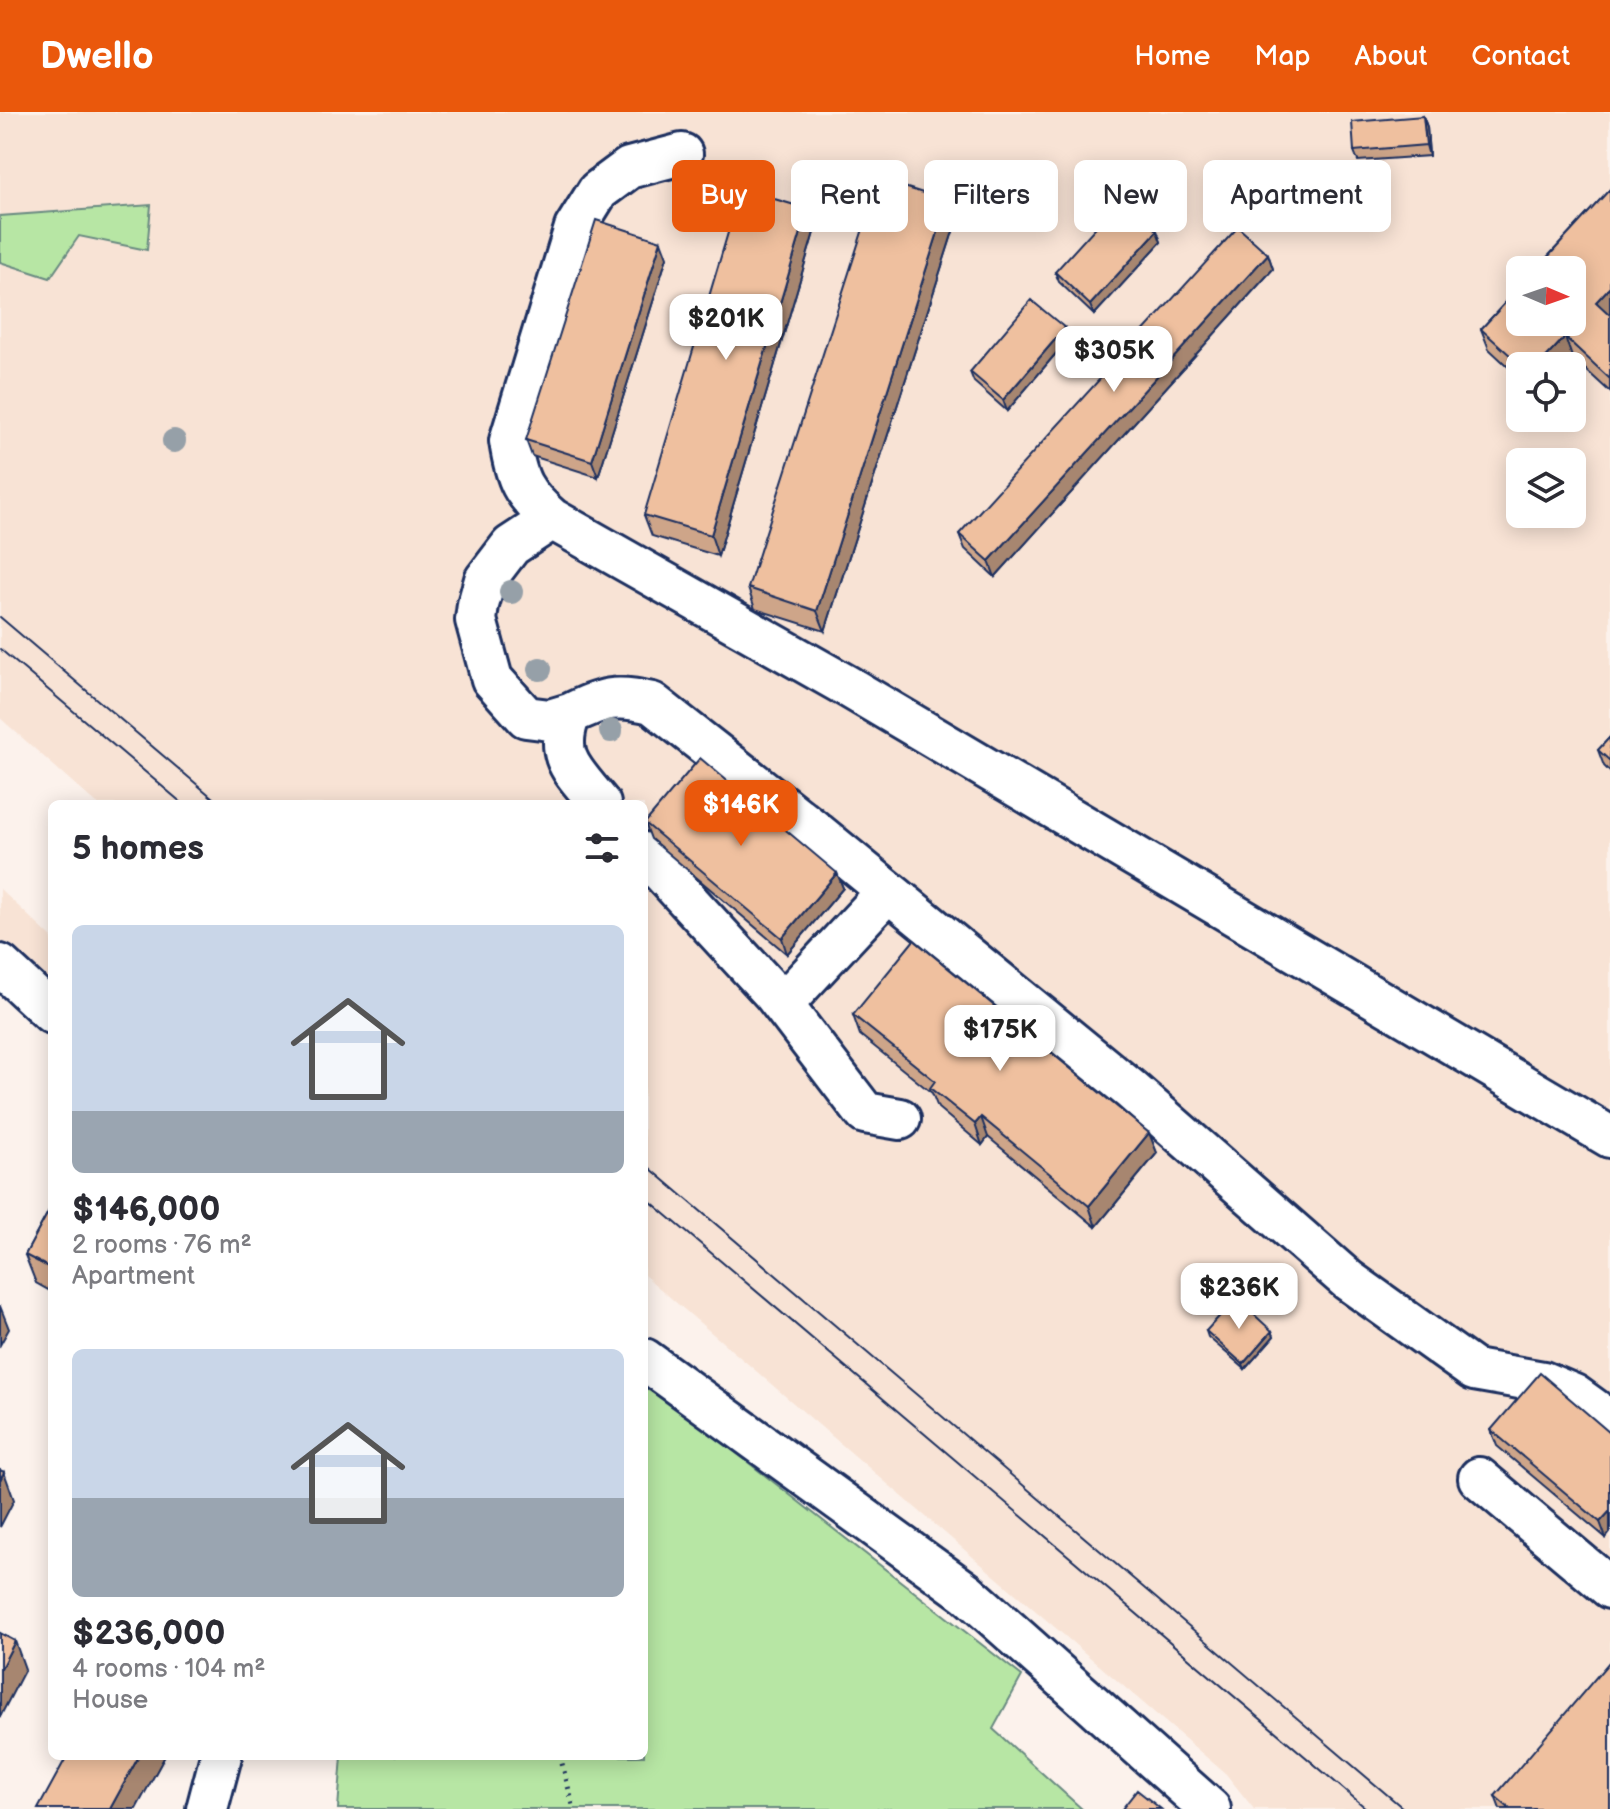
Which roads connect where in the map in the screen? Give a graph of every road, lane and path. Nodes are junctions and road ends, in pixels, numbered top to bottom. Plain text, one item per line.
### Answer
1 (682, 154) dead end
2 (552, 519) junction
3 (570, 714) junction
4 (526, 717) junction
5 (564, 758) junction
6 (597, 800) edge
7 (648, 857) edge
8 (888, 891) junction
9 (0, 965) edge
10 (774, 994) junction
11 (48, 1009) edge
12 (900, 1119) dead end
13 (1610, 1137) edge
14 (648, 1362) edge
15 (1610, 1421) edge
16 (1479, 1478) dead end
17 (1610, 1588) edge
18 (220, 1760) edge
19 (561, 1760) edge
20 (207, 1809) edge
21 (574, 1809) edge
22 (1210, 1809) edge

1 - 2 lane
2 - 4 lane
2 - 13 lane
3 - 4 lane
3 - 5 lane
3 - 8 lane
4 - 5 lane
5 - 6 lane
7 - 10 lane
8 - 10 lane
8 - 15 lane
9 - 11 lane
10 - 12 lane
14 - 22 lane
16 - 17 lane
18 - 20 lane
19 - 21 path

